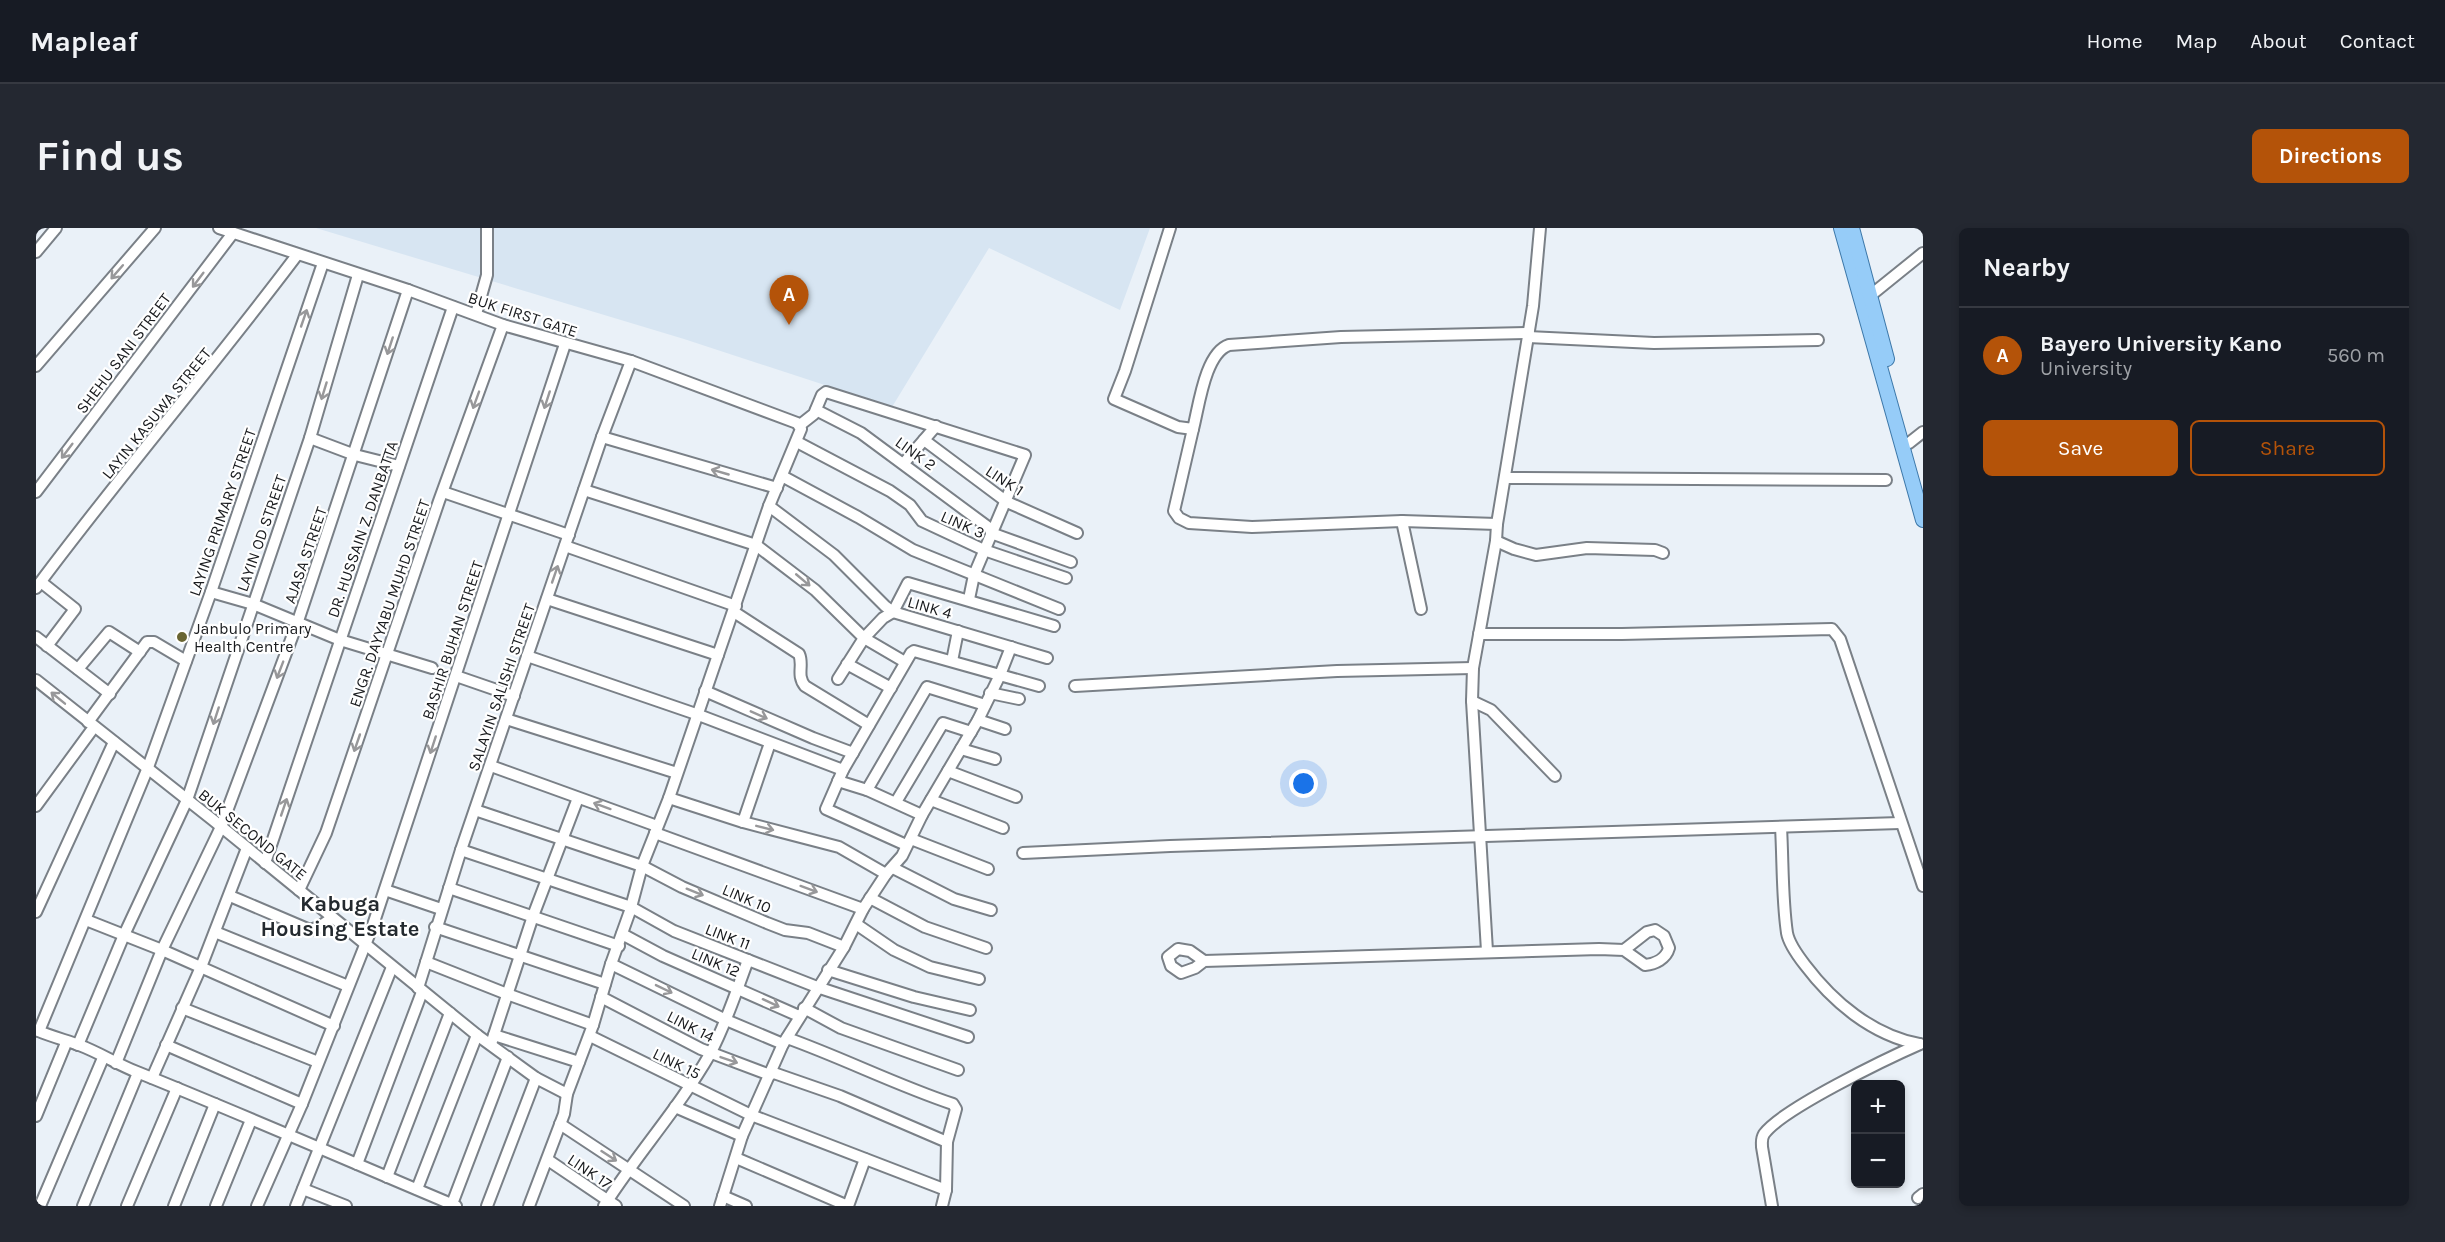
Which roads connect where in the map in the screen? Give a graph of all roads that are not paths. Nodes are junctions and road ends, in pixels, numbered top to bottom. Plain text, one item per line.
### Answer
1 (56, 228) edge
2 (155, 228) edge
3 (219, 228) edge
4 (486, 228) edge
5 (1170, 228) edge
6 (1540, 228) edge
7 (1841, 228) edge
8 (1852, 228) edge
9 (234, 233) junction
10 (36, 252) edge
11 (1923, 253) edge
12 (297, 255) junction
13 (322, 263) junction
14 (358, 274) junction
15 (408, 290) junction
16 (1871, 296) junction
17 (453, 307) junction
18 (476, 314) junction
19 (503, 325) junction
20 (1528, 335) junction
21 (1818, 340) dead end
22 (565, 344) junction
23 (631, 361) junction
24 (36, 366) edge
25 (816, 410) junction
26 (800, 425) junction
27 (936, 426) junction
28 (1193, 429) junction
29 (1923, 432) edge
30 (310, 438) junction
31 (602, 438) junction
32 (924, 440) junction
33 (797, 442) junction
34 (1909, 443) junction
35 (355, 455) junction
36 (904, 463) junction
37 (399, 466) junction
38 (782, 476) junction
39 (1505, 478) junction
40 (1886, 480) dead end
41 (777, 488) junction
42 (1923, 488) edge
43 (584, 490) junction
44 (36, 492) edge
45 (442, 492) junction
46 (1007, 502) junction
47 (769, 506) junction
48 (510, 514) junction
49 (1923, 520) edge
50 (1402, 521) junction
51 (1497, 524) junction
52 (992, 531) junction
53 (1077, 533) dead end
54 (567, 541) junction
55 (1496, 541) junction
56 (756, 545) junction
57 (984, 550) junction
58 (1664, 553) dead end
59 (1071, 562) dead end
60 (974, 575) junction
61 (1066, 578) dead end
62 (38, 585) edge
63 (211, 592) junction
64 (547, 599) junction
65 (969, 599) junction
66 (253, 604) junction
67 (735, 609) junction
68 (1059, 609) dead end
69 (1421, 609) dead end
70 (893, 612) junction
71 (298, 621) junction
72 (1054, 626) dead end
73 (958, 631) junction
74 (1479, 634) junction
75 (36, 637) edge
76 (864, 638) junction
77 (340, 640) junction
78 (47, 646) junction
79 (1011, 647) junction
80 (140, 652) junction
81 (387, 654) junction
82 (718, 655) junction
83 (527, 656) junction
84 (1047, 658) dead end
85 (186, 661) junction
86 (952, 661) junction
87 (905, 662) junction
88 (847, 664) junction
89 (432, 668) dead end
90 (1473, 668) junction
91 (78, 669) junction
92 (1000, 675) junction
93 (456, 676) junction
94 (838, 679) dead end
95 (36, 680) edge
96 (1039, 686) dead end
97 (1075, 686) dead end
98 (891, 688) junction
99 (705, 691) junction
100 (990, 693) junction
101 (110, 694) junction
102 (514, 696) junction
103 (1019, 699) dead end
104 (1472, 701) junction
105 (985, 705) junction
106 (696, 714) junction
107 (506, 719) junction
108 (978, 720) junction
109 (91, 724) junction
110 (869, 725) junction
111 (1005, 729) dead end
112 (971, 732) junction
113 (114, 742) junction
114 (770, 743) junction
115 (961, 749) junction
116 (853, 753) junction
117 (995, 759) dead end
118 (491, 766) junction
119 (147, 770) junction
120 (843, 770) junction
121 (948, 771) junction
122 (677, 773) junction
123 (1555, 776) dead end
124 (838, 781) junction
125 (867, 790) junction
126 (578, 798) junction
127 (669, 798) junction
128 (1016, 798) dead end
129 (931, 800) junction
130 (188, 801) junction
131 (896, 802) junction
132 (36, 806) edge
133 (475, 810) junction
134 (922, 815) junction
135 (743, 822) junction
136 (1900, 823) junction
137 (221, 827) junction
138 (1781, 827) junction
139 (1003, 828) dead end
140 (656, 830) junction
141 (1481, 837) junction
142 (562, 839) junction
143 (908, 842) junction
144 (247, 848) junction
145 (461, 850) junction
146 (1023, 853) dead end
147 (265, 863) junction
148 (642, 866) junction
149 (988, 869) dead end
150 (890, 871) junction
151 (547, 878) junction
152 (1923, 886) edge
153 (449, 888) junction
154 (299, 890) junction
155 (385, 890) junction
156 (230, 896) junction
157 (870, 898) junction
158 (631, 907) junction
159 (441, 909) junction
160 (863, 909) junction
161 (992, 910) dead end
162 (36, 912) edge
163 (533, 916) junction
164 (332, 918) junction
165 (86, 920) junction
166 (856, 924) junction
167 (435, 927) junction
168 (215, 932) junction
169 (622, 934) junction
170 (124, 935) junction
171 (365, 945) junction
172 (618, 946) junction
173 (844, 947) junction
174 (986, 948) dead end
175 (162, 950) junction
176 (1624, 950) dead end
177 (1487, 951) junction
178 (520, 957) junction
179 (748, 960) junction
180 (1204, 961) dead end
181 (426, 962) junction
182 (611, 964) junction
183 (201, 967) junction
184 (392, 967) junction
185 (828, 970) junction
186 (979, 979) dead end
187 (605, 984) junction
188 (348, 986) junction
189 (738, 987) junction
190 (817, 987) junction
191 (420, 990) junction
192 (507, 994) junction
193 (602, 997) junction
194 (182, 1008) junction
195 (970, 1010) dead end
196 (801, 1012) junction
197 (450, 1013) junction
198 (726, 1020) junction
199 (593, 1025) junction
200 (334, 1026) junction
201 (37, 1031) edge
202 (477, 1035) junction
203 (590, 1036) junction
204 (968, 1036) dead end
205 (492, 1039) junction
206 (785, 1041) junction
207 (66, 1043) junction
208 (1921, 1043) edge
209 (78, 1045) junction
210 (166, 1046) junction
211 (710, 1053) junction
212 (508, 1057) junction
213 (103, 1058) junction
214 (318, 1062) junction
215 (579, 1062) junction
216 (116, 1064) junction
217 (958, 1070) dead end
218 (138, 1073) junction
219 (771, 1074) junction
220 (152, 1077) junction
221 (536, 1078) junction
222 (689, 1086) junction
223 (177, 1088) junction
224 (567, 1094) junction
225 (215, 1104) junction
226 (302, 1104) junction
227 (675, 1107) junction
228 (751, 1115) junction
229 (36, 1116) edge
230 (251, 1120) junction
231 (560, 1124) junction
232 (287, 1134) junction
233 (742, 1136) junction
234 (947, 1142) junction
235 (321, 1147) junction
236 (736, 1158) junction
237 (865, 1159) junction
238 (548, 1160) junction
239 (357, 1164) junction
240 (630, 1170) junction
241 (387, 1177) junction
242 (303, 1189) junction
243 (417, 1189) junction
244 (946, 1190) junction
245 (721, 1201) edge
246 (609, 1204) edge
247 (454, 1205) edge
248 (530, 1205) edge
249 (40, 1206) edge
250 (83, 1206) edge
251 (127, 1206) edge
252 (174, 1206) edge
253 (216, 1206) edge
254 (257, 1206) edge
255 (296, 1206) edge
256 (346, 1206) edge
257 (487, 1206) edge
258 (684, 1206) edge
259 (746, 1206) edge
260 (848, 1206) edge
261 (942, 1206) edge
262 (1772, 1206) edge

1 - 10 street
2 -> 24 street
3 - 9 street, BUK FIRST GATE
4 - 18 street
5 - 28 street
6 - 20 street
7 - 49 main road
8 - 16 main road
9 - 12 street, BUK FIRST GATE
9 -> 44 street, SHEHU SANI STREET
11 - 16 street
12 - 13 street, BUK FIRST GATE
12 - 62 street, LAYIN KASUWA STREET
13 - 14 street, BUK FIRST GATE
63 -> 13 street, LAYING PRIMARY STREET
14 - 15 street, BUK FIRST GATE
14 -> 30 street, LAYIN OD STREET
15 - 17 street, BUK FIRST GATE
15 -> 35 street, AJASA STREET
16 - 34 main road
17 - 18 street, BUK FIRST GATE
17 - 37 street, DR. HUSSAIN Z. DANBATTA
18 - 19 street, BUK FIRST GATE
19 - 22 street, BUK FIRST GATE
19 -> 45 street, ENGR. DAYYABU MUHD STREET
20 - 21 street
20 - 28 street
20 - 39 street
22 - 23 street, BUK FIRST GATE
22 -> 48 street, BASHIR BUHAN STREET
23 - 26 street, BUK FIRST GATE
23 - 31 street, SALAYIN SALISHI STREET
25 - 26 street
25 - 27 street
25 - 36 street, LINK 2
26 - 33 street
27 - 32 street
27 - 46 street
28 - 50 street
29 - 34 street
30 - 35 street
30 - 66 street, LAYIN OD STREET
41 -> 31 street
31 - 43 street, SALAYIN SALISHI STREET
32 - 36 street
32 - 46 street, LINK 1
33 - 38 street
33 - 57 street, LINK 3
34 - 42 main road
35 - 37 street
35 - 71 street, AJASA STREET
36 - 52 street, LINK 2
37 - 77 street, DR. HUSSAIN Z. DANBATTA
38 - 41 street
38 - 60 street
39 - 40 street
39 - 51 street
41 - 47 street
43 - 54 street, SALAYIN SALISHI STREET
43 - 56 street
45 - 48 street
45 - 81 street, ENGR. DAYYABU MUHD STREET
46 - 52 street
46 - 53 street, LINK 1
47 - 56 street
47 - 70 street, LINK 4
48 - 54 street
48 - 93 street, BASHIR BUHAN STREET
50 - 51 street
50 - 69 street
51 - 55 street
52 - 57 street
52 - 59 street, LINK 2
64 -> 54 street, SALAYIN SALISHI STREET
54 - 67 street
55 - 58 street
55 - 74 street
56 - 67 street
56 -> 76 street
57 - 60 street
57 - 61 street, LINK 3
60 - 65 street
60 - 68 street
62 - 78 street
63 - 66 street
63 - 85 street, LAYING PRIMARY STREET
64 - 82 street
64 - 83 street, SALAYIN SALISHI STREET
65 - 70 street
65 - 72 street
66 - 71 street
66 -> 130 street, LAYIN OD STREET
67 - 82 street
67 - 110 street
70 - 73 street, LINK 4
70 - 76 street
71 - 77 street
71 -> 137 street, AJASA STREET
73 - 79 street, LINK 4
73 - 86 street
74 - 90 street
74 - 136 street
75 - 78 street
76 - 87 street
76 - 88 street
77 - 81 street
147 -> 77 street, DR. HUSSAIN Z. DANBATTA
78 - 91 street
79 - 84 street, LINK 4
79 - 92 street
80 - 85 street
80 - 91 street
80 - 101 street
81 - 89 street
81 -> 154 street, ENGR. DAYYABU MUHD STREET
82 - 99 street
83 - 102 street, SALAYIN SALISHI STREET
83 - 106 street
85 - 119 street, LAYING PRIMARY STREET
86 - 87 street
86 - 92 street
87 - 98 street
88 - 94 street
88 - 98 street
90 - 97 street
90 - 104 street
91 - 101 street
92 - 96 street
92 - 100 street
93 - 102 street
93 -> 155 street, BASHIR BUHAN STREET
109 -> 95 street, BUK SECOND GATE
98 - 110 street
99 - 106 street
99 -> 116 street
100 - 103 street
100 - 105 street
101 - 109 street
102 - 107 street, SALAYIN SALISHI STREET
104 - 123 street
104 - 141 street
105 - 108 street
105 - 125 street
106 - 114 street
106 - 120 street
106 - 122 street
107 - 118 street, SALAYIN SALISHI STREET
107 - 122 street
108 - 111 street
108 - 112 street
109 - 113 street, BUK SECOND GATE
109 - 132 street
110 - 116 street
112 - 115 street
112 - 131 street
113 - 119 street, BUK SECOND GATE
113 - 162 street
114 - 120 street
114 - 135 street
115 - 117 street
115 - 121 street
116 - 120 street
118 - 126 street
118 - 133 street, SALAYIN SALISHI STREET
119 - 130 street, BUK SECOND GATE
119 - 165 street, LAYING PRIMARY STREET
120 - 124 street
121 - 128 street
121 - 129 street
122 - 127 street
124 - 125 street
124 - 143 street
125 - 131 street
140 -> 126 street
126 - 142 street
127 - 135 street
127 - 140 street
129 - 134 street
129 - 139 street
130 - 137 street, BUK SECOND GATE
130 - 170 street, LAYIN OD STREET
131 - 134 street
133 - 142 street, LINK 10
133 - 145 street, SALAYIN SALISHI STREET
134 - 143 street
135 -> 150 street
136 - 138 street
136 - 152 street
137 - 144 street, BUK SECOND GATE
137 - 175 street, AJASA STREET
138 - 141 street
138 - 208 street
140 - 148 street
140 -> 160 street
141 - 146 street
141 - 177 street
142 - 148 street, LINK 10
142 - 151 street
143 - 149 street
143 - 150 street
144 - 147 street, BUK SECOND GATE
144 - 156 street
145 - 151 street, LINK 11
145 - 153 street, SALAYIN SALISHI STREET
147 - 154 street, BUK SECOND GATE
148 - 158 street
148 -> 173 street, LINK 10
150 - 157 street
150 - 161 street
151 - 158 street, LINK 11
151 - 163 street
153 - 159 street, SALAYIN SALISHI STREET
153 - 163 street
154 - 164 street, BUK SECOND GATE
155 - 159 street
155 - 171 street, BASHIR BUHAN STREET
156 - 164 street
156 - 168 street
157 - 160 street
157 - 174 street
158 - 169 street
158 - 179 street, LINK 11
159 - 167 street, SALAYIN SALISHI STREET
160 - 166 street
163 - 172 street
163 - 178 street
164 - 171 street, BUK SECOND GATE
165 - 170 street
165 - 201 street, LAYING PRIMARY STREET
166 - 173 street
166 - 186 street
167 - 178 street
167 - 181 street, SALAYIN SALISHI STREET
168 - 183 street
168 - 188 street
169 - 172 street
169 - 189 street, LINK 12
170 - 175 street
170 - 209 street, LAYIN OD STREET
171 - 184 street, BUK SECOND GATE
171 - 188 street, BASHIR BUHAN STREET
172 - 182 street
173 - 185 street
175 - 183 street
175 - 216 street, AJASA STREET
176 - 177 street
177 - 180 street
178 - 187 street
178 - 192 street
179 - 189 street
179 - 190 street, LINK 11
181 - 191 street, SALAYIN SALISHI STREET
181 - 192 street
182 - 187 street
182 -> 198 street
183 - 194 street
183 - 200 street
184 - 191 street, BUK SECOND GATE
184 - 235 street
185 - 190 street
185 - 195 street
187 - 193 street
188 - 200 street, BASHIR BUHAN STREET
189 -> 196 street, LINK 12
189 - 198 street
190 - 196 street
190 - 204 street, LINK 11
191 - 197 street, BUK SECOND GATE
191 - 239 street, SALAYIN SALISHI STREET
192 - 199 street
192 - 205 street
193 - 199 street
193 - 211 street, LINK 14
194 - 210 street
194 - 214 street
196 - 206 street
196 - 217 street, LINK 12
197 - 202 street, BUK SECOND GATE
197 - 241 street
198 - 206 street
198 - 211 street
199 - 203 street
200 - 214 street, BASHIR BUHAN STREET
201 - 207 street
202 - 205 street, BUK SECOND GATE
202 - 243 street
203 - 215 street
203 - 222 street, LINK 15
205 - 212 street, BUK SECOND GATE
205 - 215 street
206 - 219 street
206 - 234 street
207 - 209 street
207 - 229 street
208 - 262 street
209 - 213 street
210 - 220 street
210 - 226 street
211 -> 219 street, LINK 14
211 - 222 street
212 - 221 street, BUK SECOND GATE
212 - 247 street
213 - 216 street
213 - 249 street
214 - 226 street, BASHIR BUHAN STREET
215 - 224 street
216 - 218 street
218 - 220 street
218 - 250 street
219 - 228 street
219 - 234 street, LINK 14
220 - 223 street
221 - 224 street, BUK SECOND GATE
221 - 257 street
222 - 227 street
222 - 228 street, LINK 15
223 - 225 street
223 - 251 street
224 - 231 street
225 - 230 street
225 - 252 street
226 - 232 street, BASHIR BUHAN STREET
227 - 233 street
227 - 240 street
228 - 233 street
228 - 237 street, LINK 15
230 - 232 street
230 - 253 street
231 - 238 street
231 -> 240 street
232 - 235 street
232 - 254 street, BASHIR BUHAN STREET
233 - 236 street
234 - 244 street
235 - 239 street
235 - 242 street
236 - 245 street
236 - 260 street
237 - 244 street, LINK 15
237 - 260 street
238 - 246 street, LINK 17
238 - 248 street
239 - 241 street
240 - 246 street
240 - 258 street
241 - 243 street
242 - 255 street
242 - 256 street
243 - 247 street
244 - 261 street
245 - 259 street

